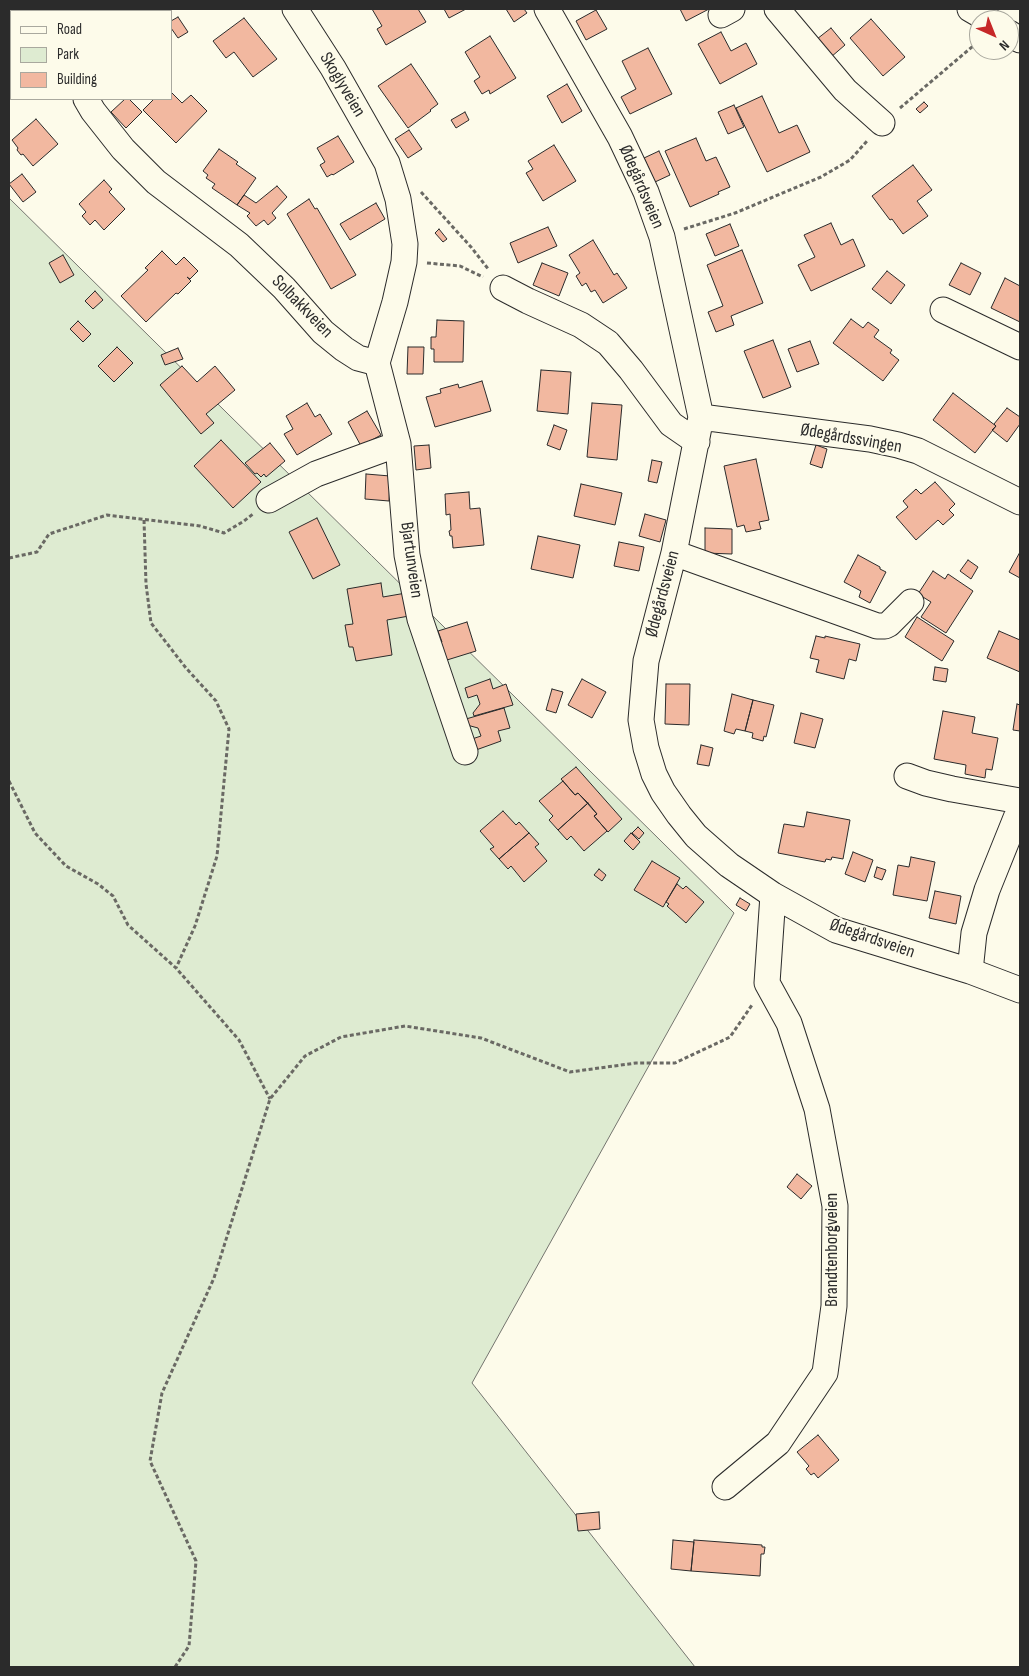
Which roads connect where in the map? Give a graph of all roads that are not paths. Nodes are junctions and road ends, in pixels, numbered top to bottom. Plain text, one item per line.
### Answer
1 (296, 9) edge
2 (547, 9) edge
3 (777, 9) edge
4 (87, 100) edge
5 (882, 123) road end
6 (503, 288) road end
7 (943, 310) dead end
8 (1020, 347) edge
9 (377, 363) junction
10 (701, 417) junction
11 (697, 442) junction
12 (398, 444) junction
13 (269, 500) road end
14 (1020, 502) edge
15 (674, 553) junction
16 (911, 602) dead end
17 (465, 752) dead end
18 (907, 776) dead end
19 (1020, 801) edge
20 (1020, 808) edge
21 (773, 895) junction
22 (970, 971) junction
23 (1020, 990) edge
24 (725, 1487) dead end

1 - 9 street, Skoglyveien
2 - 10 street, Ødegårdsveien
3 - 5 street
4 - 9 street, Solbakkveien
6 - 11 street
7 - 8 street
9 - 12 street, Bjartunveien
10 - 11 street, Ødegårdsveien
10 - 14 street, Ødegårdssvingen
11 - 15 street, Ødegårdsveien
12 - 13 street
12 - 17 street, Bjartunveien
15 - 16 street
15 - 21 street, Ødegårdsveien
18 - 19 street
20 - 22 street
21 - 22 street, Ødegårdsveien
21 - 24 street, Brandtenborgveien
22 - 23 street, Ødegårdsveien

